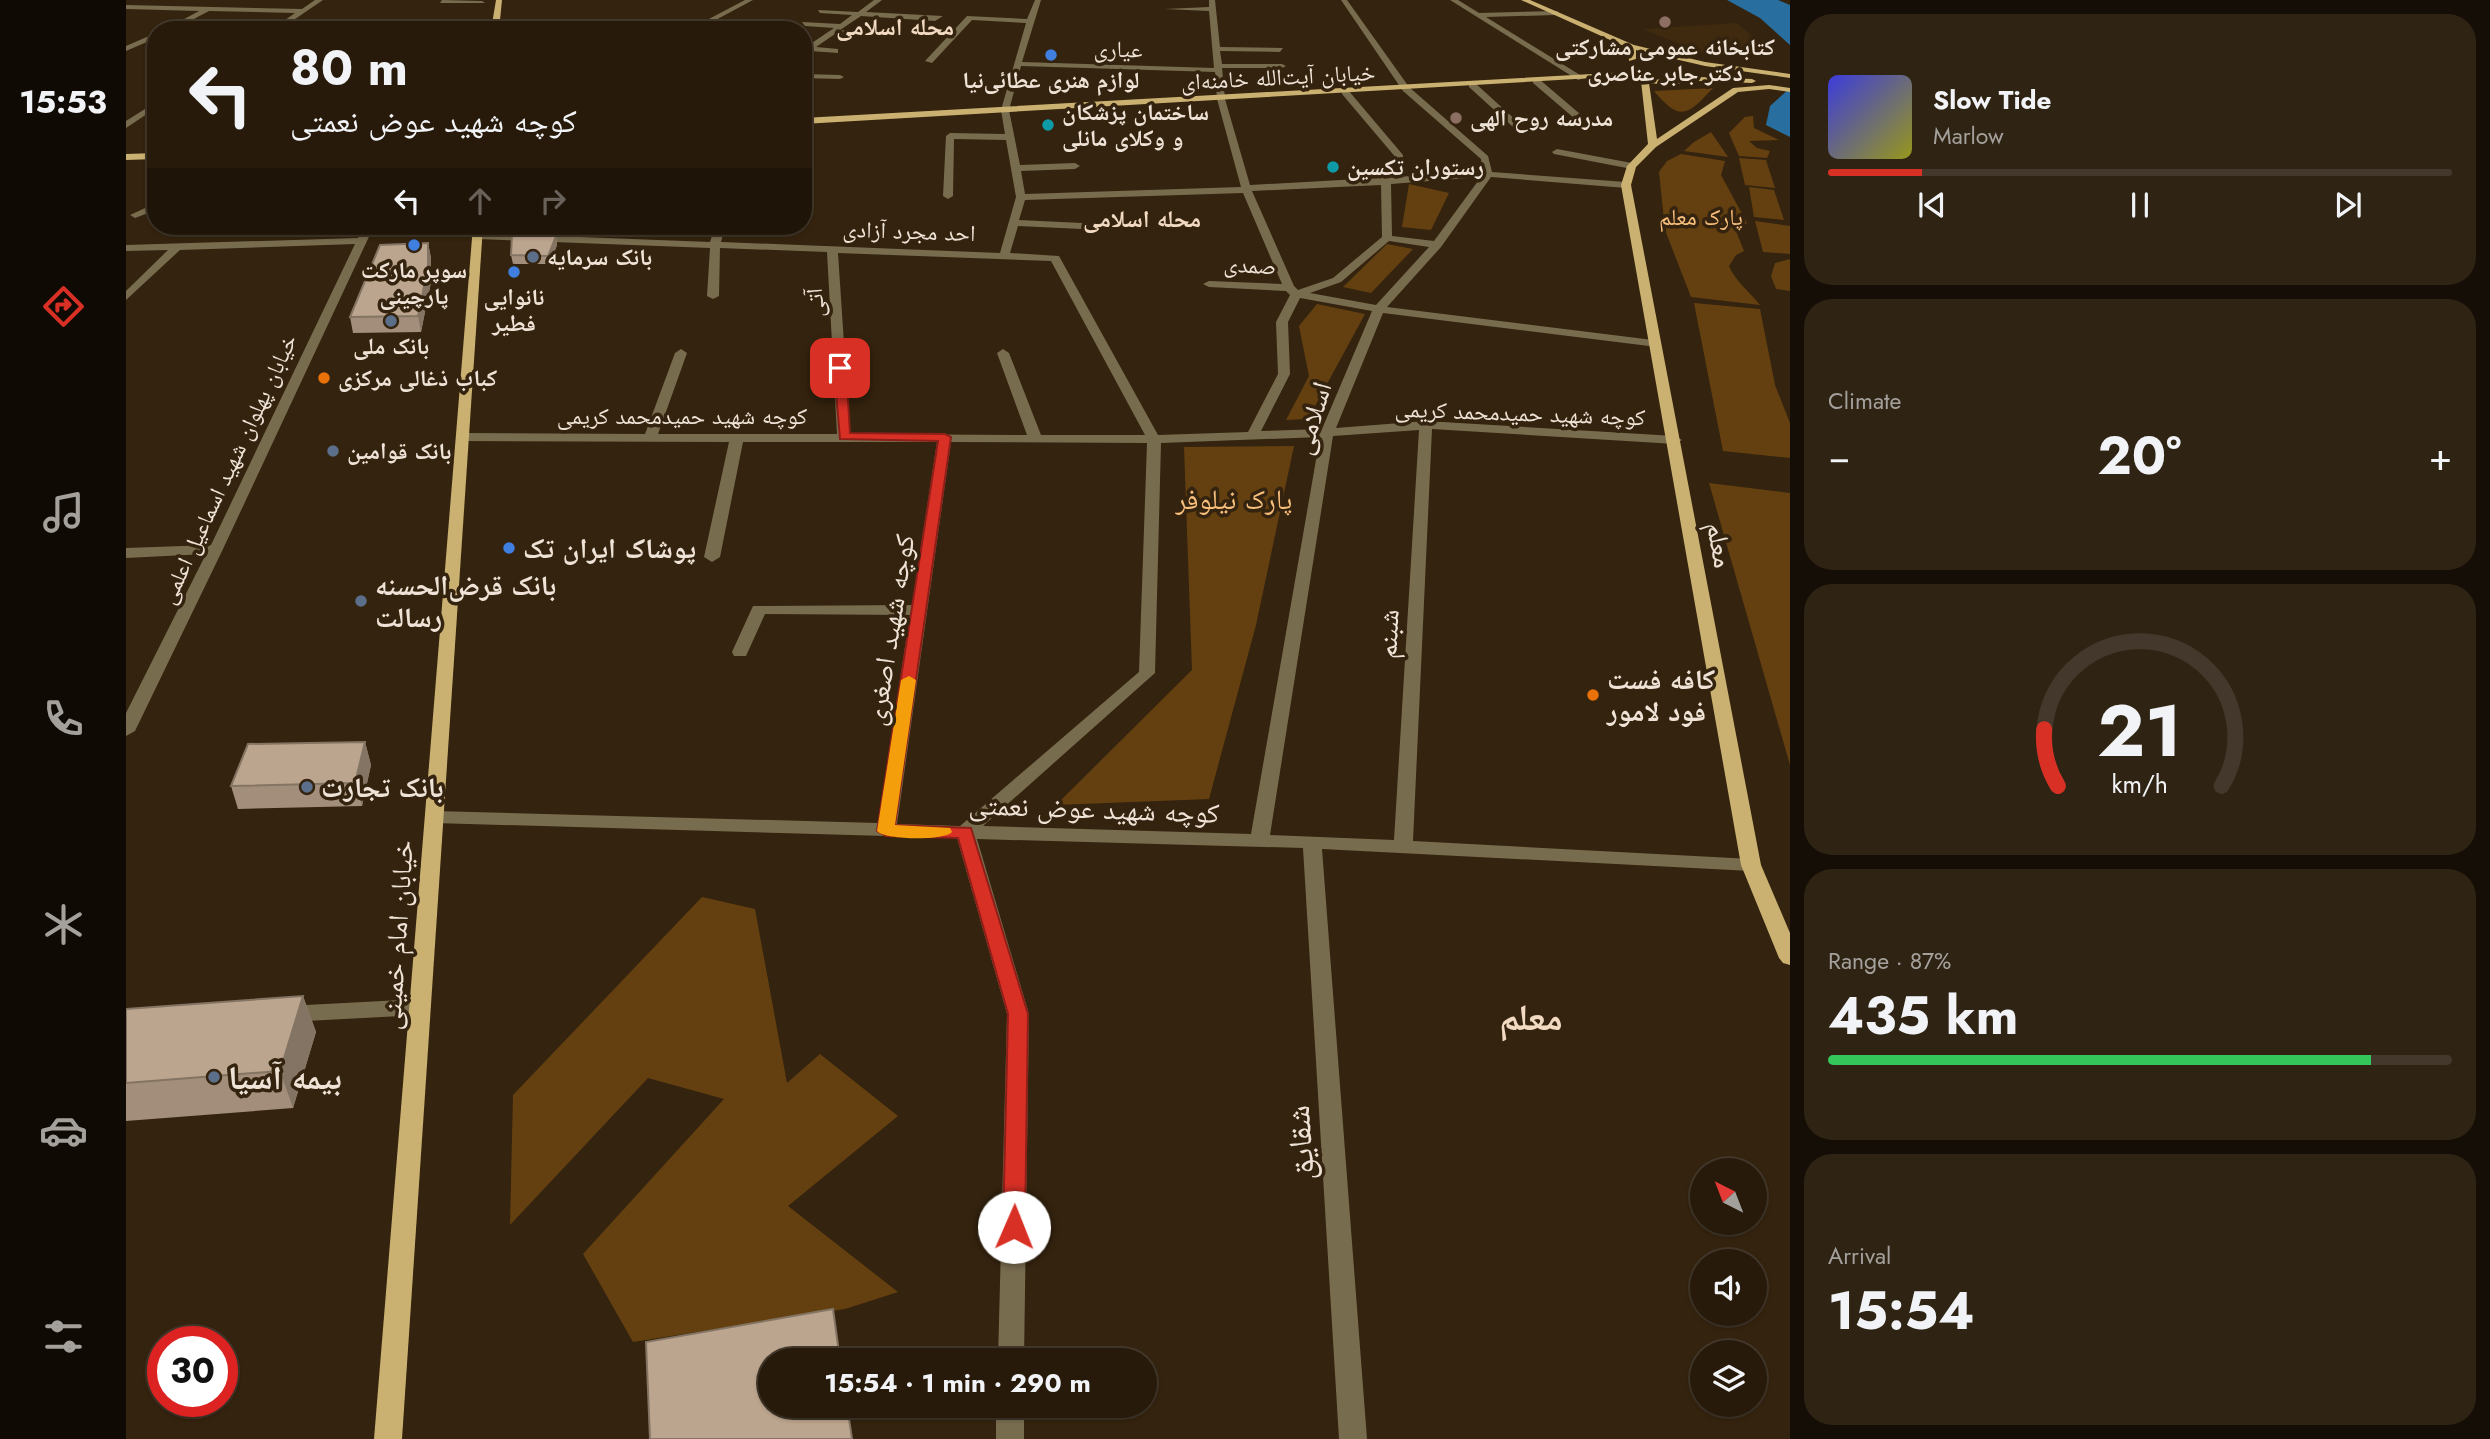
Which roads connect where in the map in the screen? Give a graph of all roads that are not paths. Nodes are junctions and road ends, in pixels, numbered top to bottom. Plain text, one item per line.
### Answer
1 (150, 0) edge
2 (320, 0) edge
3 (750, 0) edge
4 (879, 0) edge
5 (1038, 0) edge
6 (1344, 0) edge
7 (1453, 0) edge
8 (1524, 0) edge
9 (499, 1) edge
10 (442, 2) dead end
11 (482, 3) joint
12 (1213, 5) edge
13 (130, 7) edge
14 (210, 9) junction
15 (1169, 9) dead end
16 (304, 11) junction
17 (820, 11) dead end
18 (1555, 13) junction
19 (858, 14) junction
20 (1475, 15) junction
21 (939, 16) dead end
22 (185, 21) edge
23 (288, 21) edge
24 (496, 21) edge
25 (709, 21) edge
26 (1030, 21) junction
27 (812, 24) edge
28 (843, 26) junction
29 (834, 32) junction
30 (866, 35) dead end
31 (147, 40) edge
32 (812, 47) edge
33 (1632, 47) junction
34 (1217, 49) junction
35 (126, 50) edge
36 (1280, 50) dead end
37 (812, 51) edge
38 (835, 51) dead end
39 (929, 61) dead end
40 (1018, 64) junction
41 (1661, 64) dead end
42 (1282, 66) dead end
43 (1684, 67) junction
44 (1217, 68) junction
45 (1633, 68) junction
46 (812, 77) edge
47 (1581, 78) junction
48 (1699, 79) junction
49 (1645, 80) junction
50 (1536, 81) junction
51 (1783, 82) edge
52 (812, 83) edge
53 (1472, 85) junction
54 (1406, 89) junction
55 (1345, 92) junction
56 (1221, 99) junction
57 (147, 109) edge
58 (1005, 110) junction
59 (126, 111) edge
60 (144, 111) junction
61 (812, 121) edge
62 (1584, 122) dead end
63 (126, 125) edge
64 (1516, 125) dead end
65 (1010, 137) junction
66 (1653, 145) junction
67 (1557, 152) dead end
68 (147, 156) edge
69 (126, 157) edge
70 (1400, 157) dead end
71 (1075, 166) dead end
72 (1632, 166) junction
73 (1016, 167) junction
74 (1488, 174) junction
75 (1386, 182) junction
76 (1626, 185) junction
77 (1247, 189) junction
78 (948, 196) dead end
79 (1021, 197) junction
80 (147, 210) edge
81 (135, 215) dead end
82 (1014, 223) junction
83 (1082, 226) dead end
84 (364, 235) edge
85 (478, 235) edge
86 (551, 235) edge
87 (718, 235) edge
88 (1387, 238) junction
89 (361, 241) junction
90 (715, 244) junction
91 (1437, 245) junction
92 (178, 246) junction
93 (126, 248) edge
94 (832, 249) junction
95 (1004, 256) junction
96 (1209, 284) dead end
97 (1293, 291) junction
98 (713, 296) dead end
99 (126, 297) edge
100 (1379, 309) junction
101 (1653, 344) junction
102 (681, 353) dead end
103 (1003, 353) dead end
104 (1426, 425) junction
105 (1327, 433) junction
106 (737, 436) junction
107 (1252, 436) junction
108 (463, 437) junction
109 (650, 437) junction
110 (844, 437) junction
111 (945, 437) junction
112 (1035, 437) junction
113 (1154, 439) junction
114 (1675, 440) junction
115 (216, 549) junction
116 (126, 553) edge
117 (712, 557) dead end
118 (919, 610) junction
119 (740, 652) dead end
120 (126, 731) edge
121 (434, 817) junction
122 (886, 831) junction
123 (965, 832) junction
124 (1259, 842) junction
125 (1312, 842) junction
126 (1403, 846) junction
127 (1751, 865) junction
128 (1790, 958) edge
129 (420, 1007) junction
130 (260, 1015) edge
131 (1011, 1348) edge
132 (1010, 1418) edge
133 (388, 1439) edge
134 (1010, 1439) edge
135 (1353, 1439) edge

1 - 13 street
2 - 16 street
3 - 25 street
4 - 19 street
5 - 26 street
6 - 54 street
7 - 20 street
8 - 18 main road
9 - 11 main road
9 - 24 main road
10 - 11 street
12 - 15 street
12 - 34 street
13 - 14 street
14 - 16 street
14 - 22 street
16 - 23 street
17 - 19 street
18 - 20 street
18 - 33 main road
19 - 21 street
19 - 28 street
20 - 47 street
26 - 39 street
26 - 40 street
27 - 28 street
28 - 29 street
29 - 30 street
29 - 32 street
31 - 35 street
33 - 45 main road
33 - 51 main road
34 - 36 street
34 - 44 street
37 - 38 street
40 - 44 street, عیاری
40 - 58 street
41 - 43 main road
42 - 44 street, عیاری
43 - 48 main road
43 - 51 main road
44 - 56 street
45 - 47 main road, خیابان آیت‌الله خامنه‌ای
45 - 49 main road
46 - 52 street
47 - 50 main road, خیابان آیت‌الله خامنه‌ای
48 - 49 main road
48 - 51 main road
49 - 66 main road
50 - 53 main road, خیابان آیت‌الله خامنه‌ای
50 - 62 street
51 - 66 main road, معلم
53 - 54 main road, خیابان آیت‌الله خامنه‌ای
53 - 64 street
54 - 55 main road, خیابان آیت‌الله خامنه‌ای
54 - 74 street
55 - 56 main road, خیابان آیت‌الله خامنه‌ای
55 - 70 street
56 - 58 main road, خیابان آیت‌الله خامنه‌ای
56 - 77 street
57 - 60 street
58 - 61 main road, خیابان آیت‌الله خامنه‌ای
58 - 65 street
59 - 60 street
60 - 63 street
65 - 73 street
65 - 78 street
66 - 72 main road, معلم
67 - 72 street
68 - 69 main road
71 - 73 street
72 - 76 main road, معلم
73 - 79 street
74 - 75 street
74 - 76 street
74 - 91 street, اسلامی
75 - 77 street
75 - 88 street
76 - 101 main road, معلم
77 - 79 street
77 - 97 street
79 - 82 street
80 - 81 street
82 - 83 street
82 - 95 street
84 - 89 street, خیابان پهلوان شهید اسماعیل اعلمی
85 - 108 main road, خیابان امام خمینی
86 - 90 street, احد مجرد آزادی
87 - 90 street
88 - 91 street
88 - 97 street
89 - 92 street
89 - 115 street, خیابان پهلوان شهید اسماعیل اعلمی
90 - 94 street, احد مجرد آزادی
90 - 98 street
91 - 100 street, اسلامی
92 - 93 street
92 - 99 street
94 - 95 street, احد مجرد آزادی
94 - 110 street, آتی
95 - 113 street
96 - 97 street, صمدی
97 - 100 street
97 - 107 street
100 - 101 street
100 - 105 street, اسلامی
101 - 114 main road, معلم
102 - 109 street
103 - 112 street
104 - 105 street, کوچه شهید حمیدمحمد کریمی
104 - 114 street, کوچه شهید حمیدمحمد کریمی
104 - 126 street, شبنم
105 - 107 street, کوچه شهید حمیدمحمد کریمی
105 - 124 street, اسلامی
106 - 109 street, کوچه شهید حمیدمحمد کریمی
106 - 110 street, کوچه شهید حمیدمحمد کریمی
106 - 117 street
107 - 113 street, کوچه شهید حمیدمحمد کریمی
108 - 109 street, کوچه شهید حمیدمحمد کریمی
108 - 121 main road, خیابان امام خمینی
110 - 111 street, کوچه شهید حمیدمحمد کریمی
111 - 112 street, کوچه شهید حمیدمحمد کریمی
111 - 118 street, کوچه شهید اصغری
112 - 113 street, کوچه شهید حمیدمحمد کریمی
113 - 123 street
114 - 127 main road, معلم
115 - 116 street
115 - 120 street, خیابان پهلوان شهید اسماعیل اعلمی
118 - 119 street
118 - 122 street, کوچه شهید اصغری
121 - 122 street, کوچه شهید عوض نعمتی
121 - 129 main road, خیابان امام خمینی
122 - 123 street, کوچه شهید عوض نعمتی
123 - 124 street, کوچه شهید عوض نعمتی
123 - 131 street
124 - 125 street, کوچه شهید عوض نعمتی
125 - 126 street, کوچه شهید عوض نعمتی
125 - 135 street, شقایق
126 - 127 street, کوچه شهید عوض نعمتی
127 - 128 main road, معلم
129 - 130 street
129 - 133 main road, خیابان امام خمینی
132 - 134 street

